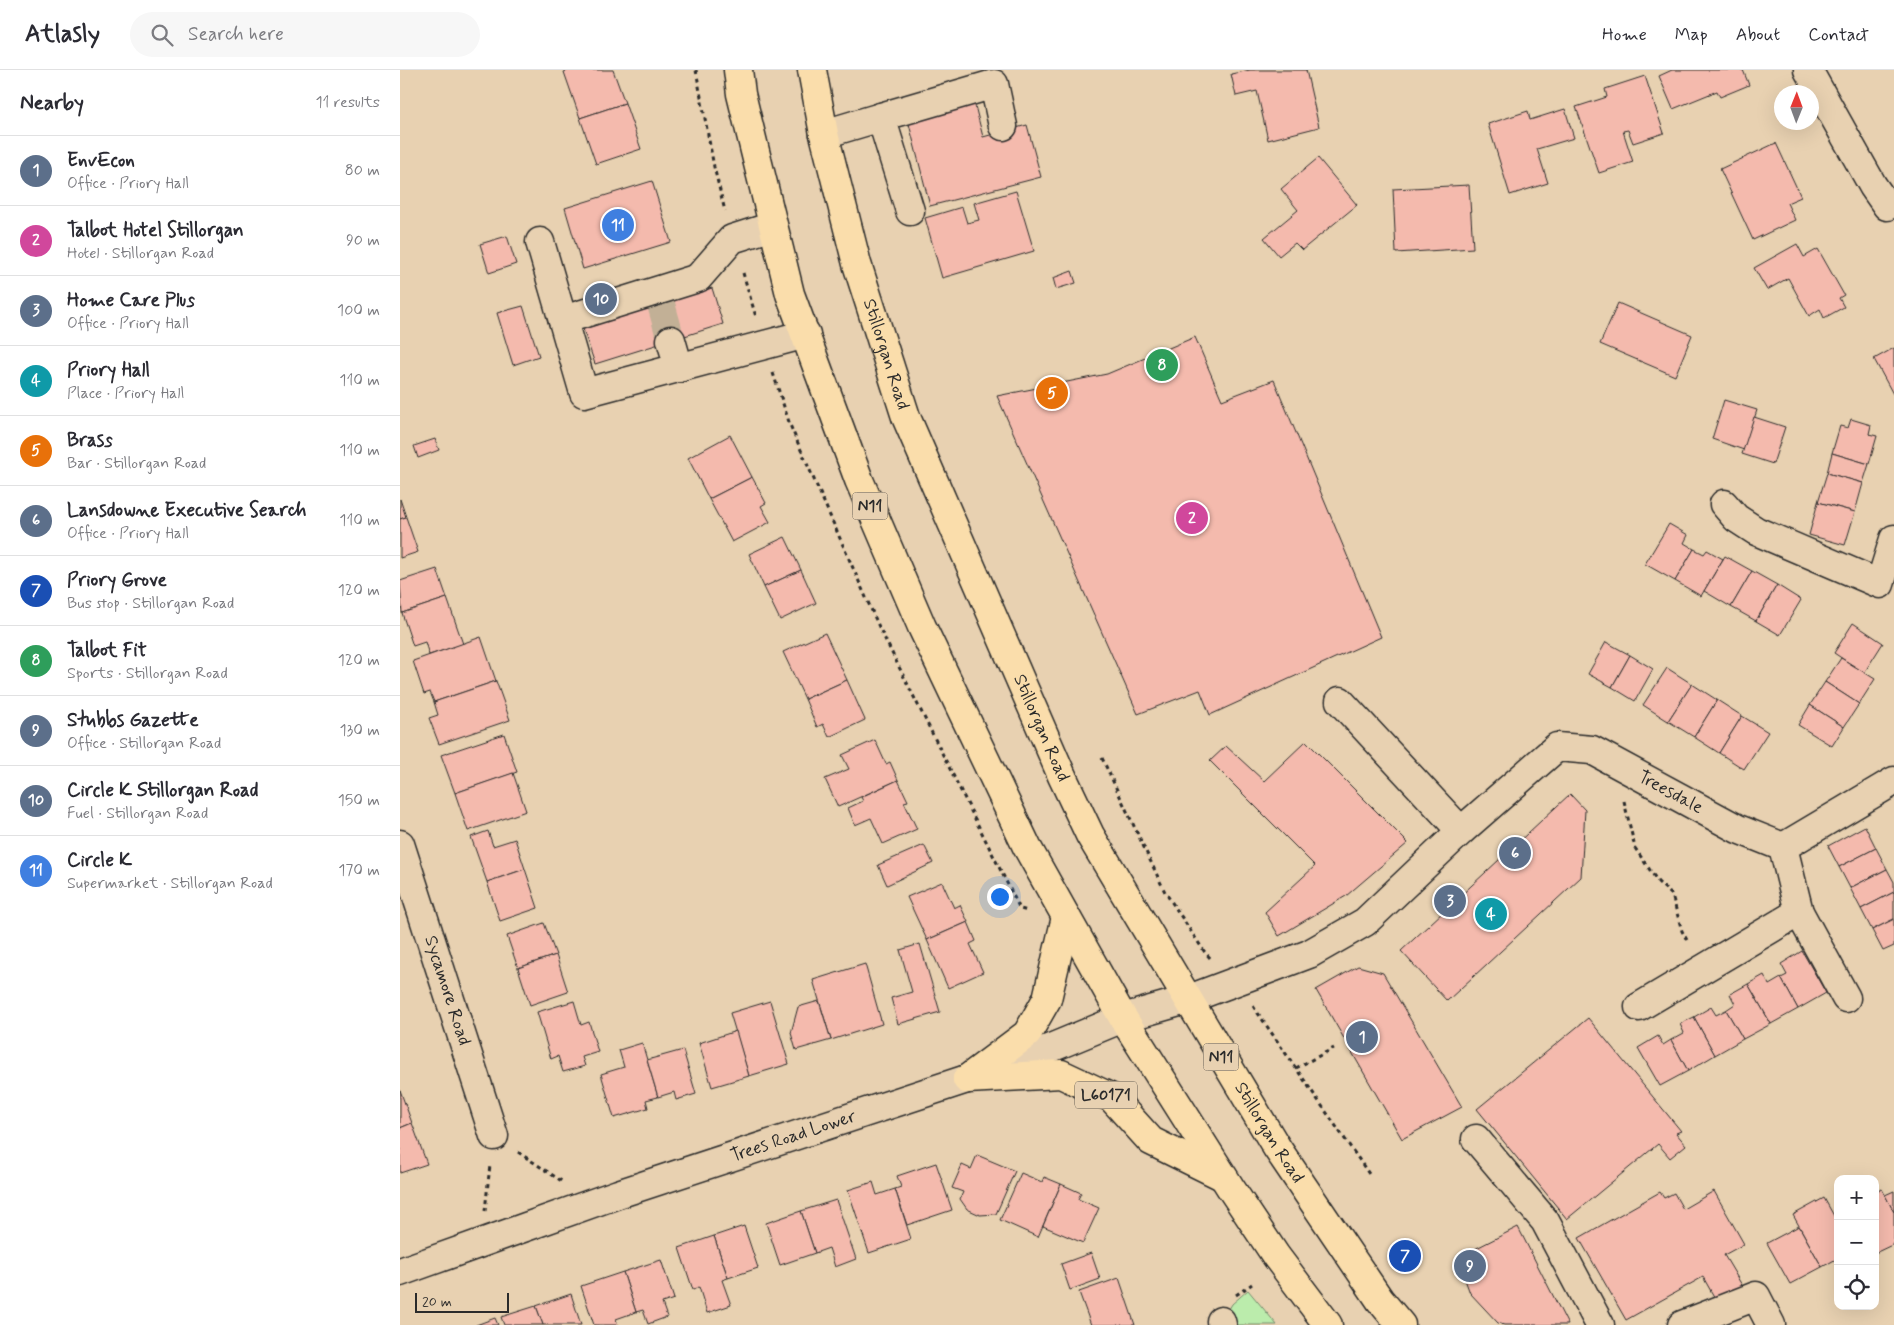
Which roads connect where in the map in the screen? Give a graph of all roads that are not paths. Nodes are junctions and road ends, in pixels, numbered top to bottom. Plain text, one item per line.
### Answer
1 (738, 70) edge
2 (812, 70) edge
3 (1808, 70) edge
4 (881, 117) junction
5 (1004, 126) dead end
6 (824, 134) junction
7 (1888, 206) dead end
8 (910, 211) dead end
9 (774, 226) junction
10 (540, 242) dead end
11 (563, 320) junction
12 (806, 334) junction
13 (671, 340) tunnel mouth
14 (679, 368) junction
15 (1724, 504) dead end
16 (1894, 538) edge
17 (1887, 591) edge
18 (1340, 701) dead end
19 (1556, 747) joint
20 (1894, 781) edge
21 (1460, 831) junction
22 (400, 844) edge
23 (1783, 847) junction
24 (1799, 912) junction
25 (1066, 917) junction
26 (1846, 998) dead end
27 (1186, 1000) junction
28 (1639, 1008) dead end
29 (1123, 1018) junction
30 (967, 1079) junction
31 (494, 1136) road end
32 (1476, 1139) dead end
33 (1222, 1176) junction
34 (400, 1272) edge
35 (1328, 1325) edge
36 (1401, 1325) edge
37 (1600, 1325) edge
38 (1682, 1325) edge
39 (1771, 1325) edge

1 - 9 highway, N11
2 - 6 highway, Stillorgan Road / N11
3 - 7 street
4 - 5 street
4 - 6 street
4 - 8 street
6 - 27 highway, Stillorgan Road / N11
9 - 11 street
9 - 12 highway, N11
10 - 11 street
11 - 14 street
12 - 14 street
12 - 25 highway, N11
13 - 14 street
15 - 17 street
16 - 17 street
18 - 21 street
19 - 21 street, Trees Road Lower
19 - 23 street, Treesdale
20 - 23 street
21 - 27 street, Trees Road Lower
22 - 31 street, Sycamore Road
23 - 24 street
24 - 26 street
24 - 28 street
25 - 29 highway, N11
25 - 30 highway
27 - 29 street, Trees Road Lower / L60171
27 - 36 highway, Stillorgan Road / N11
29 - 30 street, Trees Road Lower / L60171
29 - 33 highway, N11
30 - 33 highway, L60171
30 - 34 street, Trees Road Lower / L60171
32 - 37 street
33 - 35 highway, N11
38 - 39 street

